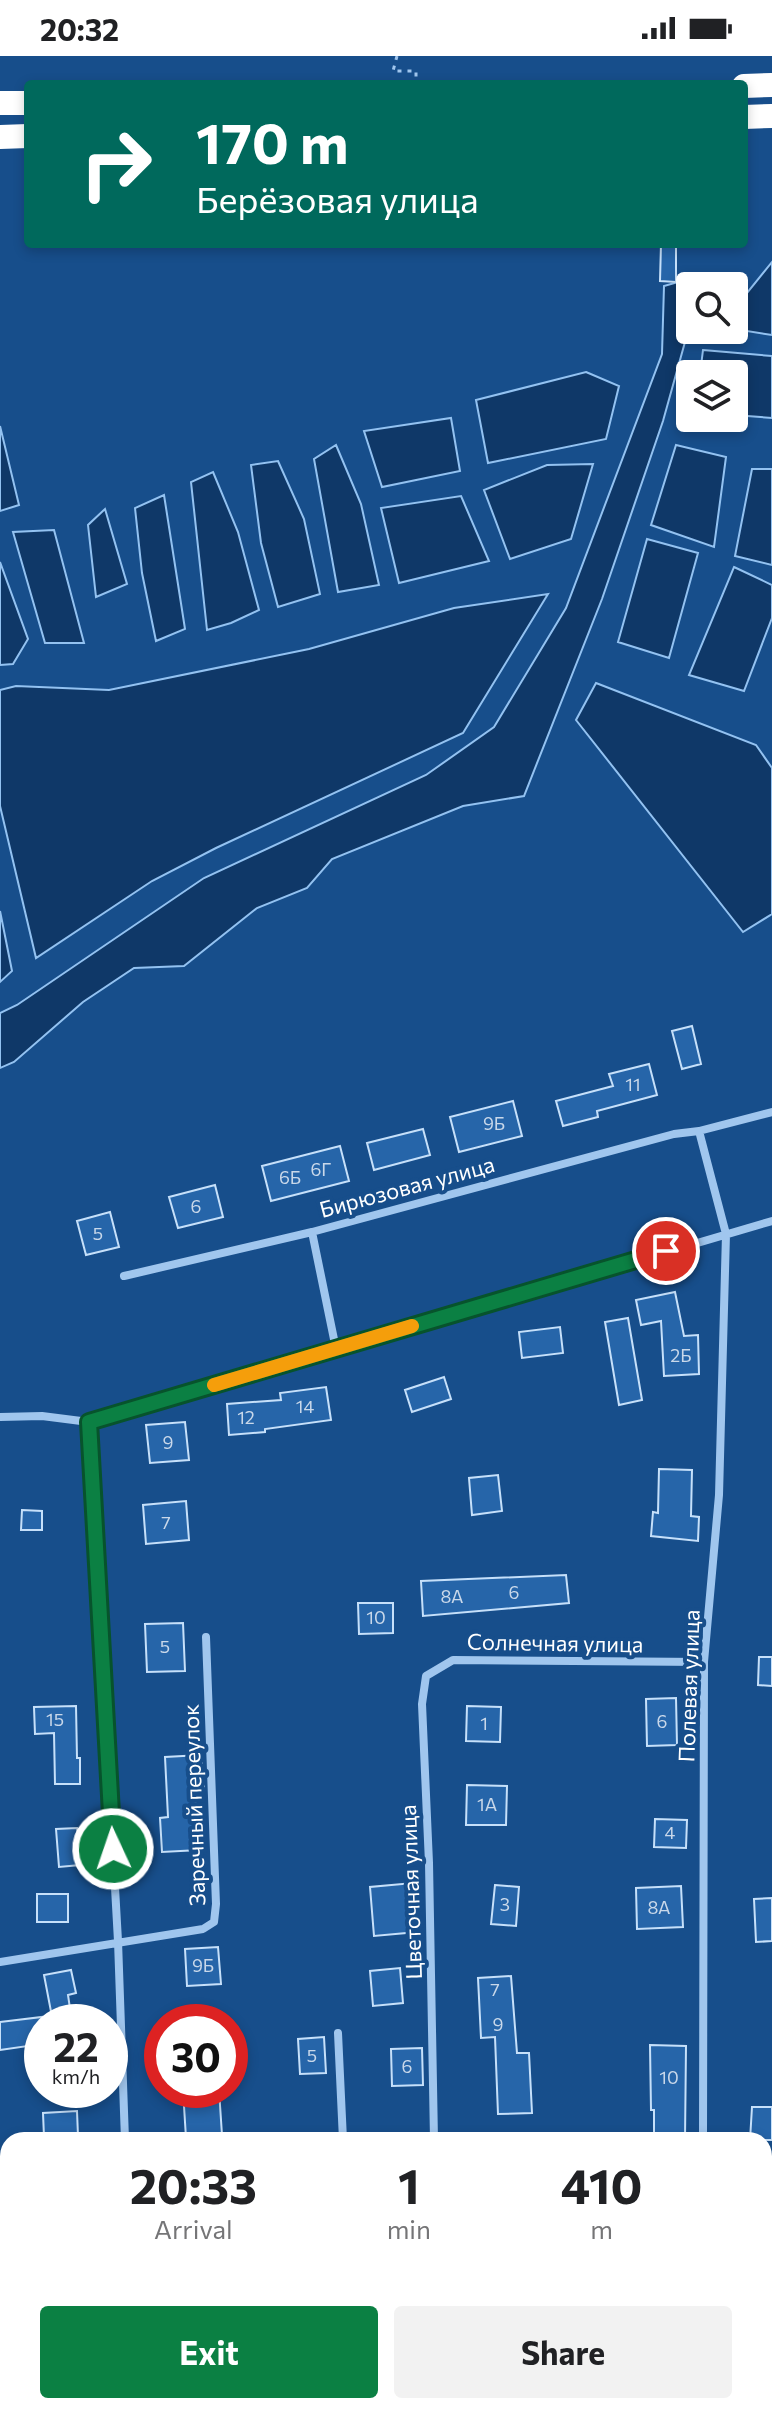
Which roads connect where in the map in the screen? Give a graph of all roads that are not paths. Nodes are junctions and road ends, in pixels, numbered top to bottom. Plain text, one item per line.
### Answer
1 (772, 85) edge
2 (748, 86) edge
3 (0, 103) edge
4 (24, 103) edge
5 (772, 116) edge
6 (748, 117) edge
7 (24, 136) edge
8 (0, 137) edge
9 (772, 1112) edge
10 (699, 1131) junction
11 (772, 1221) edge
12 (312, 1232) junction
13 (726, 1234) junction
14 (124, 1276) dead end
15 (336, 1349) junction
16 (0, 1417) edge
17 (89, 1422) junction
18 (206, 1637) dead end
19 (453, 1660) joint
20 (704, 1662) junction
21 (118, 1941) junction
22 (0, 1962) edge
23 (338, 2033) dead end
24 (125, 2132) edge
25 (343, 2132) edge
26 (434, 2132) edge
27 (703, 2132) edge

1 - 2 highway
3 - 4 highway
5 - 6 highway
7 - 8 highway
9 - 10 street, Бирюзовая улица
10 - 12 street, Бирюзовая улица
10 - 13 street
11 - 13 street
12 - 14 street, Бирюзовая улица
12 - 15 street
13 - 15 street
13 - 20 street, Полевая улица
15 - 17 street
16 - 17 street
17 - 21 street
18 - 21 street, Заречный переулок
19 - 20 street, Солнечная улица
19 - 26 street, Цветочная улица
20 - 27 street, Полевая улица
21 - 22 street
21 - 24 street
23 - 25 street

